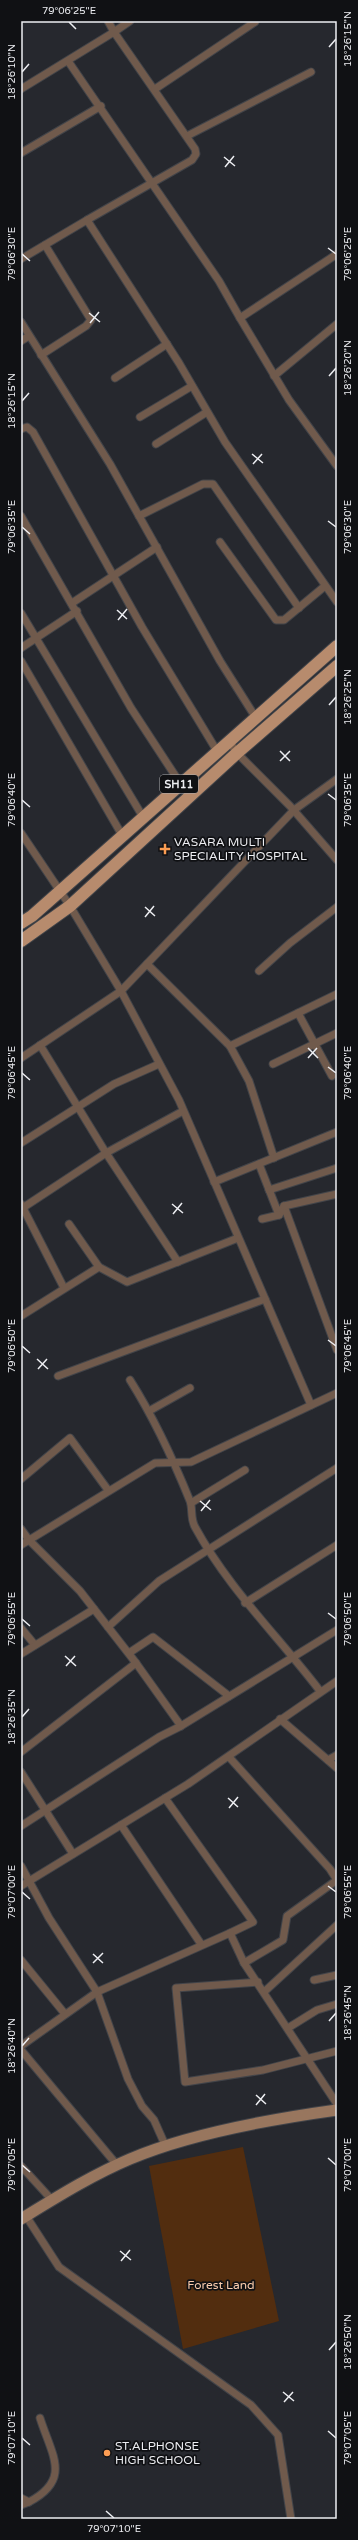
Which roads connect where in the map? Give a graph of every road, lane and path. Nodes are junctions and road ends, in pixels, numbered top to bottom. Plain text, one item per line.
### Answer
1 (108, 21) edge
2 (130, 21) edge
3 (255, 22) edge
4 (114, 32) junction
5 (68, 61) junction
6 (311, 72) dead end
7 (21, 89) edge
8 (155, 90) junction
9 (101, 106) junction
10 (187, 136) junction
11 (21, 153) edge
12 (151, 183) junction
13 (87, 220) junction
14 (45, 244) junction
15 (337, 254) edge
16 (21, 259) edge
17 (240, 318) junction
18 (21, 322) edge
19 (337, 324) edge
20 (29, 336) junction
21 (21, 341) edge
22 (167, 344) junction
23 (42, 355) junction
24 (274, 376) junction
25 (115, 378) dead end
26 (192, 386) junction
27 (207, 412) junction
28 (140, 417) dead end
29 (21, 429) edge
30 (156, 444) dead end
31 (337, 466) edge
32 (21, 516) edge
33 (139, 516) junction
34 (220, 542) dead end
35 (157, 547) junction
36 (114, 575) junction
37 (325, 586) junction
38 (337, 602) edge
39 (72, 603) junction
40 (299, 608) junction
41 (77, 610) junction
42 (21, 613) edge
43 (36, 638) junction
44 (337, 646) edge
45 (21, 648) edge
46 (21, 661) edge
47 (337, 666) edge
48 (256, 718) junction
49 (229, 741) junction
50 (217, 752) junction
51 (237, 753) junction
52 (337, 779) edge
53 (180, 783) junction
54 (294, 810) junction
55 (143, 818) junction
56 (21, 833) edge
57 (122, 835) junction
58 (337, 860) edge
59 (60, 891) junction
60 (70, 906) junction
61 (337, 907) edge
62 (21, 923) edge
63 (21, 941) edge
64 (147, 964) junction
65 (259, 971) dead end
66 (121, 991) junction
67 (337, 994) edge
68 (298, 1013) junction
69 (337, 1033) edge
70 (314, 1043) junction
71 (40, 1045) junction
72 (230, 1046) junction
73 (21, 1058) edge
74 (160, 1064) junction
75 (273, 1064) dead end
76 (332, 1076) dead end
77 (78, 1107) junction
78 (184, 1111) junction
79 (337, 1132) edge
80 (21, 1143) edge
81 (106, 1153) junction
82 (274, 1158) junction
83 (259, 1164) junction
84 (337, 1168) edge
85 (214, 1182) junction
86 (270, 1190) junction
87 (337, 1194) edge
88 (284, 1206) junction
89 (22, 1207) edge
90 (279, 1215) junction
91 (262, 1219) dead end
92 (69, 1224) dead end
93 (238, 1238) junction
94 (178, 1262) junction
95 (99, 1267) junction
96 (64, 1288) junction
97 (265, 1299) junction
98 (21, 1316) edge
99 (337, 1350) edge
100 (58, 1376) dead end
101 (130, 1380) dead end
102 (190, 1388) dead end
103 (337, 1393) edge
104 (311, 1405) junction
105 (149, 1411) junction
106 (174, 1464) junction
107 (337, 1468) edge
108 (245, 1470) dead end
109 (21, 1479) edge
110 (108, 1490) junction
111 (191, 1503) junction
112 (21, 1529) edge
113 (29, 1540) junction
114 (21, 1545) edge
115 (337, 1545) edge
116 (207, 1549) junction
117 (245, 1603) junction
118 (94, 1609) junction
119 (108, 1626) junction
120 (21, 1628) edge
121 (337, 1630) edge
122 (35, 1645) junction
123 (129, 1653) junction
124 (21, 1654) edge
125 (294, 1657) junction
126 (136, 1663) junction
127 (337, 1681) edge
128 (320, 1691) junction
129 (229, 1696) junction
130 (280, 1719) junction
131 (181, 1726) junction
132 (21, 1752) edge
133 (337, 1755) edge
134 (229, 1757) junction
135 (328, 1760) junction
136 (337, 1768) edge
137 (21, 1772) edge
138 (165, 1798) junction
139 (46, 1810) junction
140 (121, 1825) junction
141 (21, 1826) edge
142 (73, 1854) junction
143 (21, 1866) edge
144 (30, 1881) junction
145 (21, 1886) edge
146 (337, 1925) edge
147 (230, 1933) junction
148 (201, 1944) junction
149 (21, 1960) edge
150 (244, 1963) junction
151 (337, 1975) edge
152 (314, 1980) dead end
153 (258, 1982) junction
154 (97, 1992) junction
155 (264, 1992) junction
156 (337, 2004) edge
157 (64, 2014) junction
158 (288, 2028) junction
159 (21, 2046) edge
160 (21, 2050) edge
161 (337, 2051) edge
162 (308, 2060) junction
163 (337, 2104) edge
164 (337, 2110) edge
165 (166, 2147) junction
166 (117, 2165) junction
167 (21, 2166) edge
168 (52, 2200) junction
169 (23, 2218) edge
170 (40, 2418) dead end
171 (21, 2498) edge
172 (29, 2502) junction
173 (21, 2505) edge
174 (291, 2519) edge

1 - 4 street
2 - 4 street
3 - 8 street
4 - 5 street
4 - 8 street
5 - 7 street
5 - 9 street
6 - 10 street
8 - 10 street
9 - 11 street
9 - 12 street
10 - 12 street
12 - 13 street
12 - 17 street
13 - 14 street
13 - 22 street
14 - 16 street
14 - 23 street
15 - 17 street
17 - 24 street
18 - 20 street
19 - 24 street
20 - 21 street
20 - 23 street
22 - 25 street
22 - 26 street
23 - 33 street
24 - 31 street
26 - 27 street
26 - 28 street
27 - 30 street
27 - 37 street
29 - 36 street
32 - 39 street
33 - 35 street
33 - 40 street
34 - 40 street
35 - 36 street
35 - 48 street
36 - 39 street
36 - 50 street
37 - 38 street
37 - 40 street
39 - 41 street
41 - 43 street
41 - 53 street
42 - 43 street
43 - 45 street
43 - 55 street
44 - 48 main road, SH11
46 - 57 street
47 - 51 main road, SH11
48 - 49 main road, SH11
49 - 50 main road, SH11
49 - 51 street
50 - 53 main road, SH11
51 - 54 street
51 - 60 main road, SH11
52 - 54 street
53 - 55 main road, SH11
54 - 58 street
54 - 64 street
55 - 57 main road, SH11
56 - 59 street
57 - 59 main road, SH11
59 - 60 street
59 - 62 main road, SH11
60 - 63 main road, SH11
60 - 66 street
61 - 65 street
64 - 66 street
64 - 72 street
66 - 71 street
66 - 74 street
67 - 68 street
68 - 70 street
68 - 72 street
69 - 70 street
70 - 75 street
70 - 76 street
71 - 73 street
71 - 77 street
72 - 82 street
74 - 77 street
74 - 78 street
77 - 80 street
77 - 81 street
78 - 81 street
78 - 85 street
79 - 82 street
81 - 89 street
81 - 94 street
82 - 83 street
83 - 85 street
83 - 86 street
84 - 86 street
85 - 93 street
86 - 90 street
87 - 88 street
88 - 90 street
88 - 99 street
89 - 96 street
90 - 91 street
92 - 95 street
93 - 94 street
93 - 97 street
94 - 95 street
95 - 96 street
96 - 98 street
97 - 100 street
97 - 104 street
101 - 105 street
102 - 105 street
103 - 104 street
104 - 106 street
105 - 106 street
106 - 110 street
106 - 111 street
107 - 116 street
108 - 111 street
109 - 110 street
110 - 113 street
111 - 116 street
112 - 113 street
113 - 114 street
113 - 118 street
115 - 117 street
116 - 117 street
116 - 119 street
117 - 125 street
118 - 119 street
118 - 122 street
119 - 123 street
120 - 122 street
121 - 125 street
122 - 124 street
123 - 126 street
123 - 129 street
125 - 128 street
125 - 129 street
126 - 131 street
126 - 132 street
127 - 128 street
128 - 130 street
129 - 131 street
130 - 134 street
130 - 135 street
131 - 139 street
133 - 135 street
134 - 138 street
134 - 150 street
135 - 136 street
137 - 139 street
138 - 140 street
138 - 147 street
139 - 141 street
139 - 142 street
140 - 142 street
140 - 148 street
142 - 144 street
143 - 144 street
144 - 145 street
144 - 154 street
146 - 155 street
147 - 148 street
147 - 150 street
148 - 154 street
149 - 157 street
150 - 153 street
151 - 152 street
153 - 155 street
153 - 162 street
154 - 157 street
154 - 165 street
155 - 158 street
156 - 158 street
157 - 159 street
158 - 162 street
160 - 166 street
161 - 162 street
162 - 163 street
164 - 165 street
165 - 166 street
166 - 168 street
167 - 168 street
168 - 169 street
169 - 174 street
170 - 172 street
171 - 172 street
172 - 173 street

